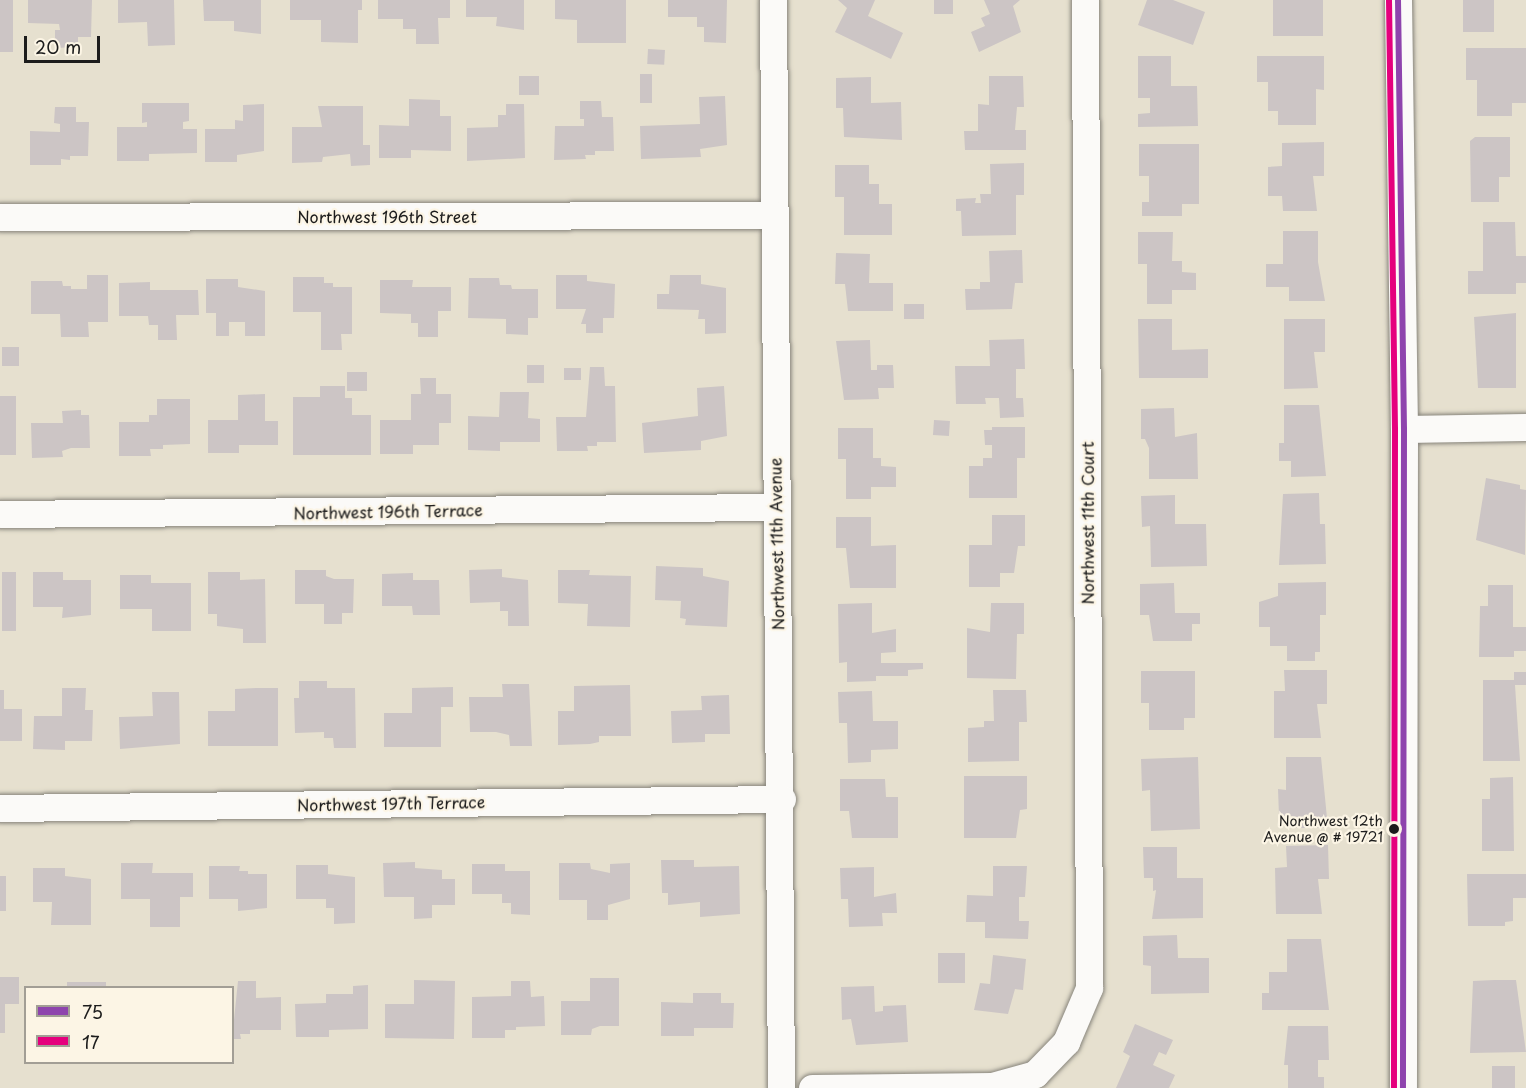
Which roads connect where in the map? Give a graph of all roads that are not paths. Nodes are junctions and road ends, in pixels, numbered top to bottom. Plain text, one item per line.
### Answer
1 (773, 0) edge
2 (1085, 0) edge
3 (1398, 0) edge
4 (774, 215) junction
5 (0, 217) edge
6 (1526, 427) edge
7 (1404, 429) junction
8 (775, 507) junction
9 (0, 514) edge
10 (782, 799) junction
11 (0, 808) edge
12 (781, 1088) edge
13 (812, 1088) edge
14 (1403, 1088) edge

1 - 4 street, Northwest 11th Avenue
2 - 13 street, Northwest 11th Court
3 - 7 street
4 - 5 street, Northwest 196th Street
4 - 8 street, Northwest 11th Avenue
6 - 7 street
7 - 14 street
8 - 9 street, Northwest 196th Terrace
8 - 10 street, Northwest 11th Avenue
10 - 11 street, Northwest 197th Terrace
10 - 12 street, Northwest 11th Avenue

